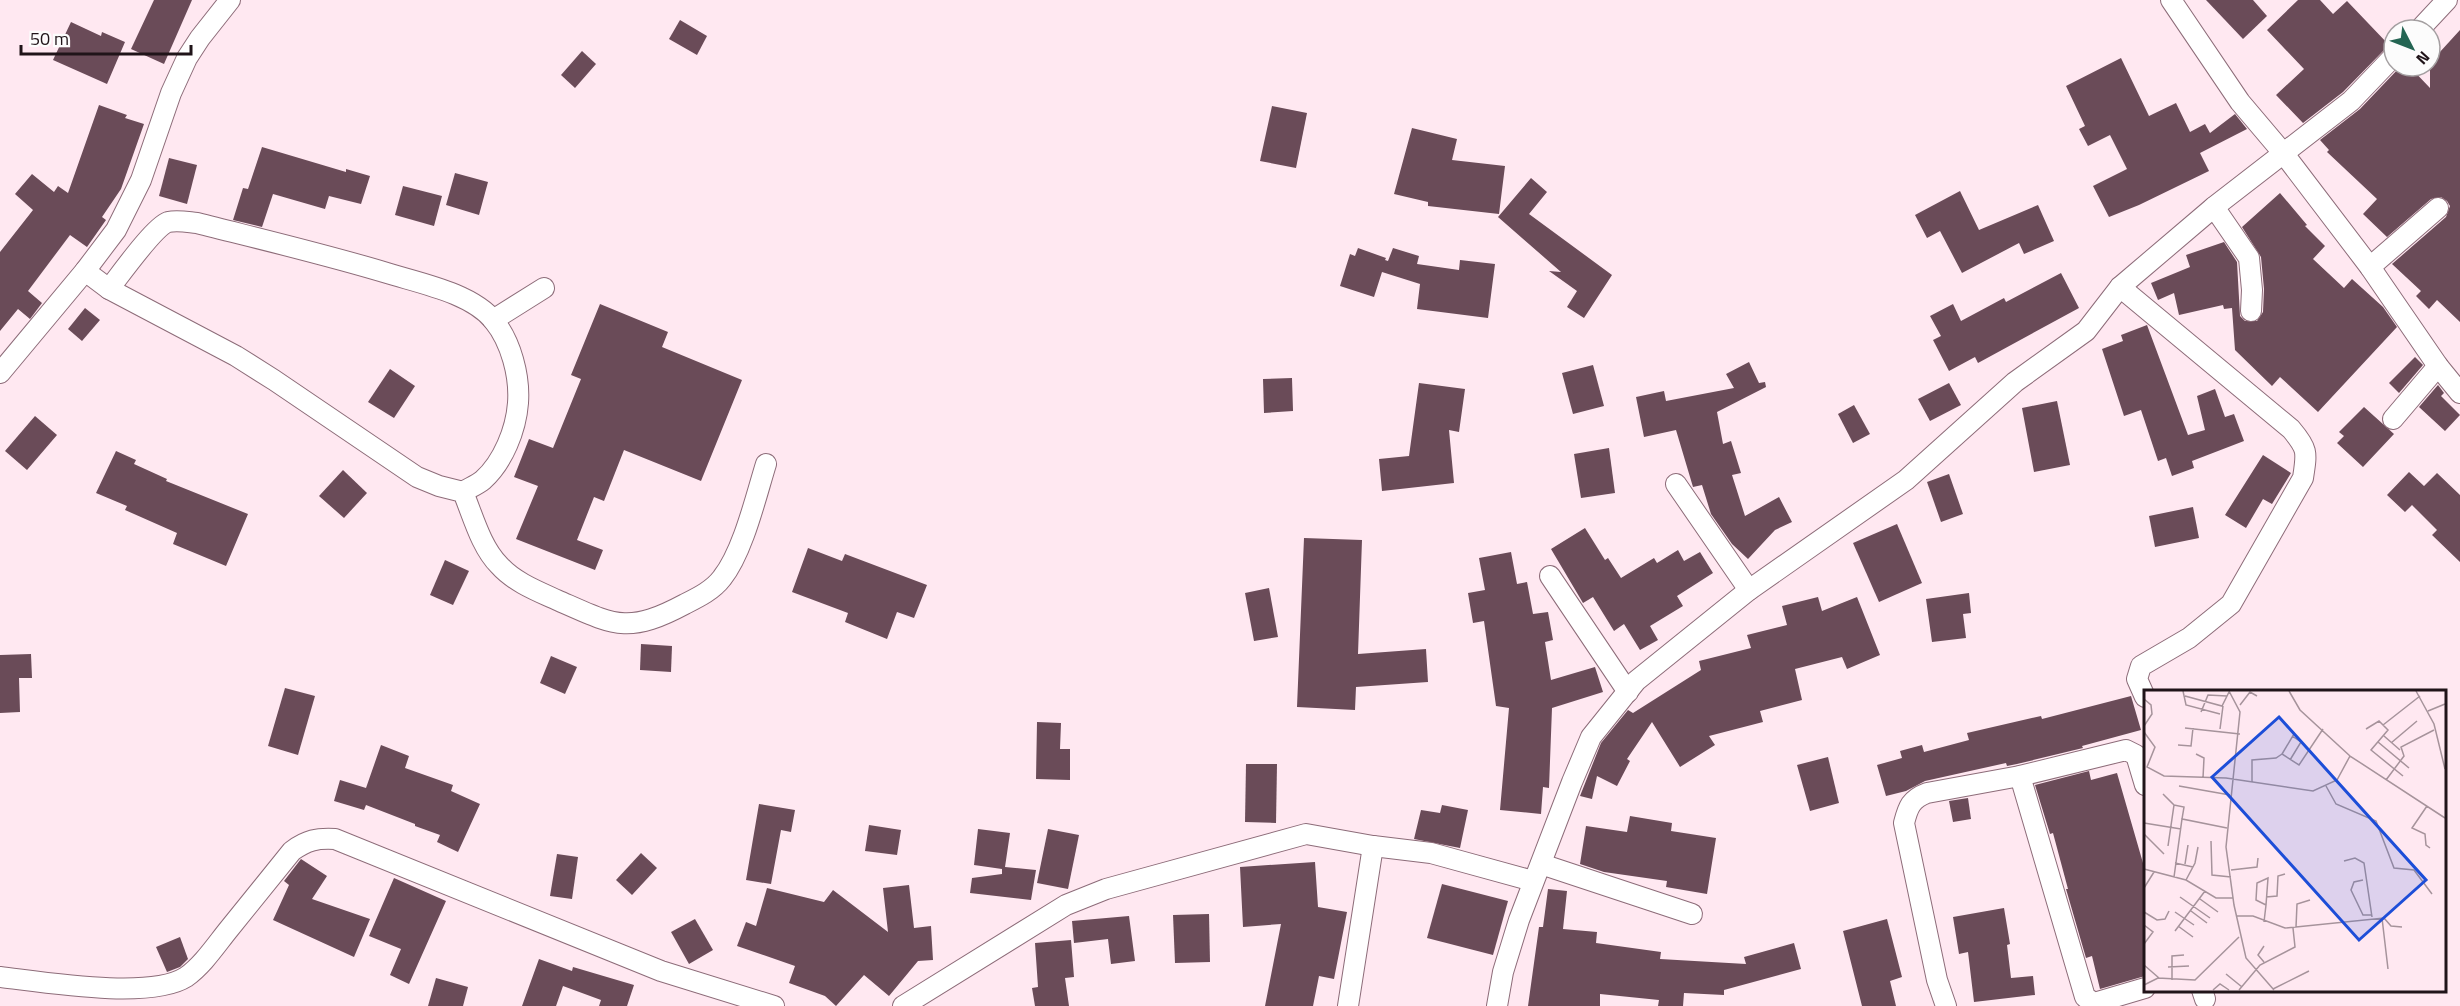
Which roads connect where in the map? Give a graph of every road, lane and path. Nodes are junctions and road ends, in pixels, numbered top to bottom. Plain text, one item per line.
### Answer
1 (230, 0) edge
2 (2447, 0) edge
3 (2180, 3) edge
4 (2430, 18) edge
5 (2382, 69) edge
6 (2284, 154) junction
7 (2214, 207) junction
8 (2438, 208) dead end
9 (2370, 267) junction
10 (85, 272) junction
11 (2120, 287) junction
12 (544, 288) dead end
13 (109, 289) junction
14 (2251, 311) dead end
15 (493, 320) junction
16 (4, 362) edge
17 (2438, 366) junction
18 (2460, 393) edge
19 (2393, 419) dead end
20 (766, 464) dead end
21 (1676, 484) dead end
22 (463, 492) junction
23 (1550, 576) dead end
24 (1749, 590) junction
25 (1628, 692) junction
26 (2144, 695) edge
27 (2140, 752) edge
28 (2020, 776) junction
29 (2144, 778) edge
30 (1373, 846) junction
31 (1537, 873) junction
32 (1692, 914) dead end
33 (0, 977) edge
34 (2144, 988) edge
35 (774, 1006) edge
36 (903, 1006) edge
37 (1348, 1006) edge
38 (1497, 1006) edge
39 (1946, 1006) edge

1 - 10 street
2 - 4 street
3 - 6 street
5 - 6 street
6 - 7 street
6 - 9 street
7 - 11 street
7 - 14 street
8 - 9 street
9 - 17 street
10 - 13 street
10 - 16 street
11 - 24 street
11 - 26 street
12 - 15 street
13 - 15 street
13 - 22 street
15 - 22 street
17 - 18 street
17 - 19 street
20 - 22 street
21 - 24 street
23 - 25 street
24 - 25 street
25 - 31 street
27 - 28 street
27 - 29 street
28 - 34 street
28 - 39 street
30 - 31 street
30 - 36 street
30 - 37 street
31 - 32 street
31 - 38 street
33 - 35 street

